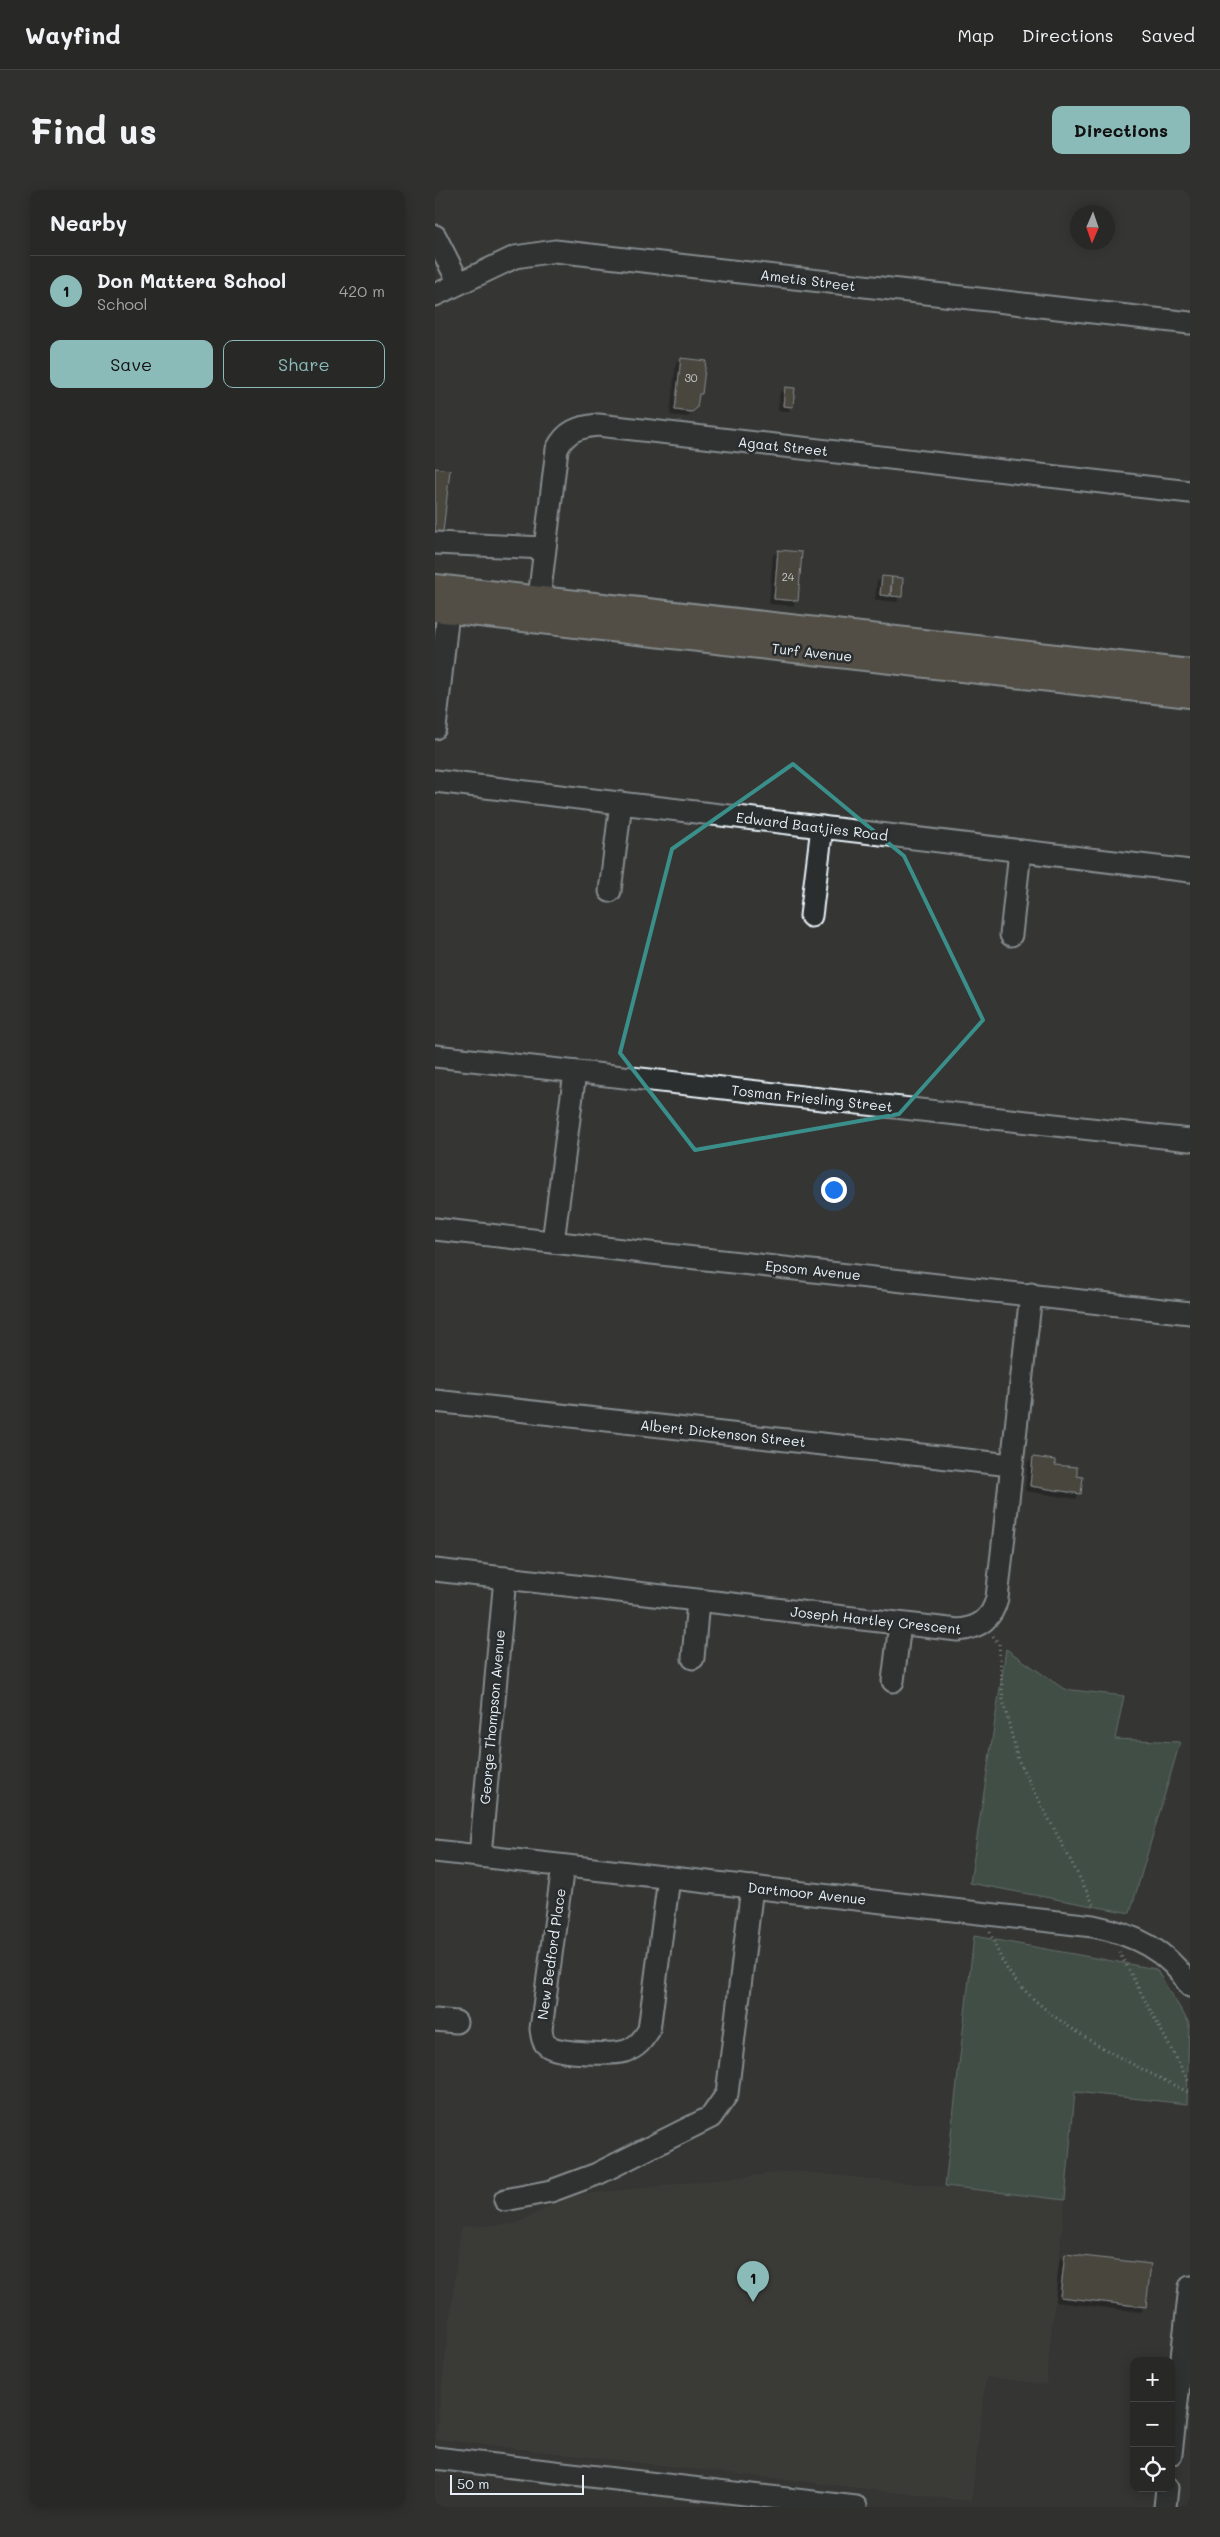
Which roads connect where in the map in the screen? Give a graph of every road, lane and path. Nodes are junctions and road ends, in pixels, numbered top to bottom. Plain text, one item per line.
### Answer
1 (435, 236) edge
2 (459, 283) junction
3 (435, 295) edge
4 (1190, 323) edge
5 (1190, 492) edge
6 (435, 543) edge
7 (544, 548) junction
8 (442, 599) edge
9 (538, 610) junction
10 (1190, 673) edge
11 (1190, 694) edge
12 (435, 728) edge
13 (435, 780) edge
14 (621, 803) junction
15 (822, 827) junction
16 (1020, 851) junction
17 (1190, 871) edge
18 (610, 891) dead end
19 (811, 916) dead end
20 (1011, 935) dead end
21 (435, 1056) edge
22 (575, 1072) junction
23 (1190, 1140) edge
24 (435, 1229) edge
25 (553, 1242) junction
26 (1031, 1294) junction
27 (1190, 1313) edge
28 (435, 1401) edge
29 (1011, 1464) junction
30 (435, 1570) edge
31 (505, 1578) junction
32 (698, 1601) junction
33 (984, 1622) junction
34 (900, 1624) junction
35 (693, 1658) dead end
36 (893, 1681) dead end
37 (435, 1851) edge
38 (480, 1856) junction
39 (563, 1866) junction
40 (669, 1878) junction
41 (752, 1887) junction
42 (983, 1913) junction
43 (1108, 1929) junction
44 (1190, 1986) edge
45 (1190, 2084) edge
46 (1190, 2093) edge
47 (505, 2200) dead end
48 (1190, 2287) edge
49 (1172, 2447) edge
50 (435, 2458) edge
51 (1167, 2492) edge
52 (856, 2507) edge
53 (1165, 2507) edge

1 - 2 street
2 - 3 street, Ametis Street
2 - 4 street, Ametis Street
5 - 7 street, Agaat Street
6 - 7 street
7 - 9 street, Agaat Street
8 - 9 main road, Turf Avenue
8 - 12 street
9 - 10 main road, Turf Avenue
9 - 11 main road, Turf Avenue
13 - 14 street, Edward Baatjies Road
14 - 15 street, Edward Baatjies Road
14 - 18 street
15 - 16 street, Edward Baatjies Road
15 - 19 street
16 - 17 street, Edward Baatjies Road
16 - 20 street
21 - 22 street, Tosman Friesling Street
22 - 23 street, Tosman Friesling Street
22 - 25 street
24 - 25 street, Epsom Avenue
25 - 26 street, Epsom Avenue
26 - 27 street, Epsom Avenue
26 - 29 street
28 - 29 street, Albert Dickenson Street
29 - 33 street
30 - 31 street, Joseph Hartley Crescent
31 - 32 street, Joseph Hartley Crescent
31 - 38 street, George Thompson Avenue
32 - 34 street, Joseph Hartley Crescent
32 - 35 street
33 - 34 street, Joseph Hartley Crescent
33 - 43 path
34 - 36 street
37 - 38 street, Dartmoor Avenue
38 - 39 street, Dartmoor Avenue
39 - 40 street, Dartmoor Avenue
39 - 40 street, New Bedford Place
40 - 41 street, Dartmoor Avenue
41 - 42 street, Dartmoor Avenue
41 - 47 street
42 - 43 street, Dartmoor Avenue
42 - 46 path
43 - 44 street, Dartmoor Avenue
43 - 45 path
48 - 49 street
50 - 52 street
51 - 53 street

